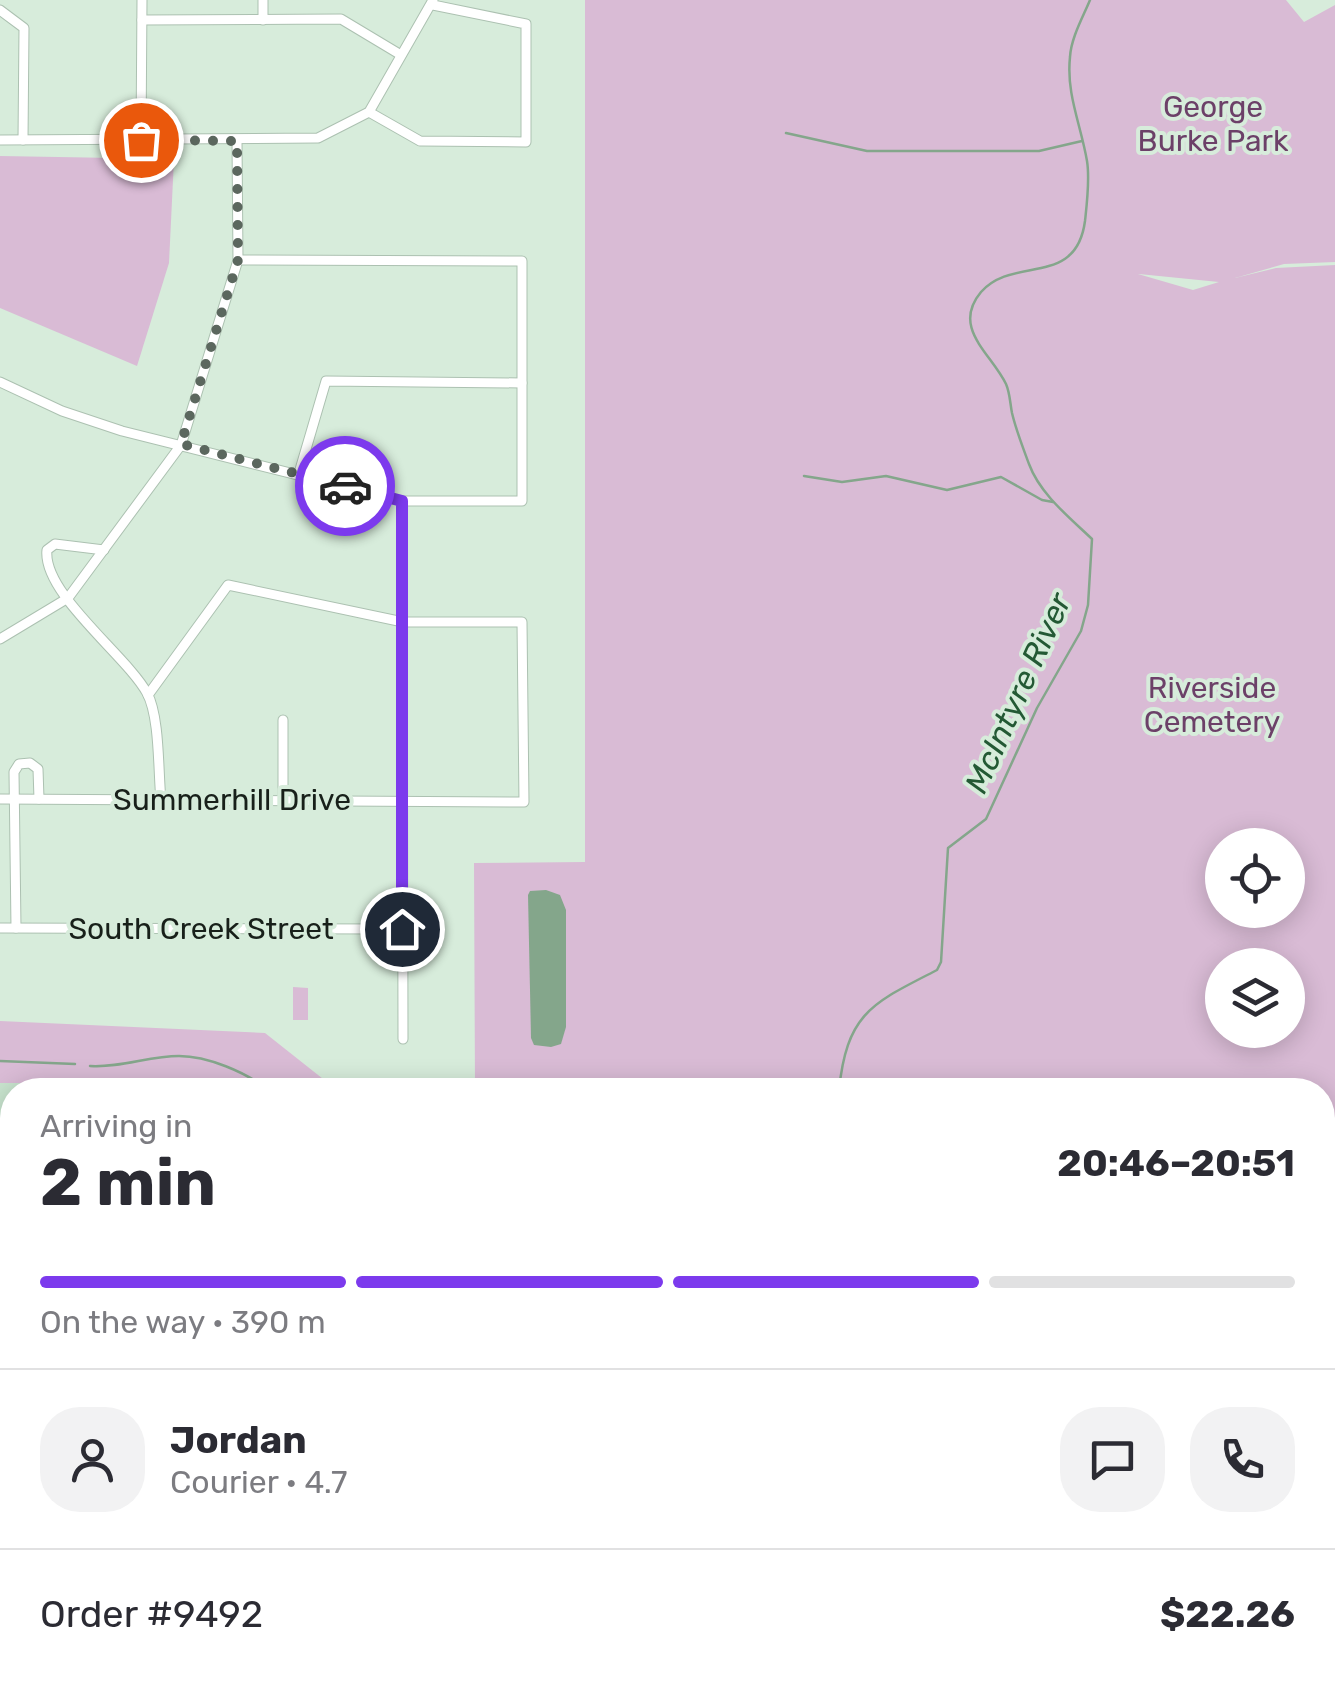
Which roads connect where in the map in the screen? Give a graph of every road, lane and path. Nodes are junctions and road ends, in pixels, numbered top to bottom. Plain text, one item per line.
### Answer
1 (142, 0) edge
2 (263, 0) edge
3 (433, 2) edge
4 (0, 10) edge
5 (142, 20) junction
6 (263, 20) junction
7 (402, 55) junction
8 (369, 112) junction
9 (0, 140) edge
10 (23, 140) junction
11 (141, 140) junction
12 (237, 141) junction
13 (238, 260) junction
14 (0, 382) edge
15 (522, 383) junction
16 (181, 444) junction
17 (299, 473) junction
18 (402, 501) junction
19 (104, 550) junction
20 (68, 598) junction
21 (403, 622) junction
22 (0, 639) edge
23 (148, 695) junction
24 (283, 720) dead end
25 (0, 799) edge
26 (14, 799) junction
27 (39, 799) junction
28 (161, 800) junction
29 (284, 800) junction
30 (404, 800) junction
31 (0, 928) edge
32 (16, 928) junction
33 (402, 929) junction
34 (403, 1039) dead end

1 - 5 street
2 - 6 street
3 - 7 street
3 - 8 street
4 - 10 street
5 - 6 street
5 - 11 street
6 - 7 street
7 - 8 street
8 - 12 street
9 - 10 street
10 - 11 street
11 - 12 street
12 - 13 street
13 - 15 street
13 - 16 street
14 - 16 street
15 - 17 street
15 - 18 street
16 - 17 street
16 - 19 street
17 - 18 street
18 - 21 street
19 - 20 street
19 - 20 street
20 - 22 street
20 - 23 street
21 - 23 street
21 - 30 street
21 - 30 street, Summerhill Drive
23 - 28 street
24 - 29 street
25 - 26 street, Summerhill Drive
26 - 27 street, Summerhill Drive
26 - 27 street
26 - 32 street
27 - 28 street, Summerhill Drive
28 - 29 street, Summerhill Drive
29 - 30 street, Summerhill Drive
30 - 33 street
31 - 32 street, South Creek Street
32 - 33 street, South Creek Street
33 - 34 street

